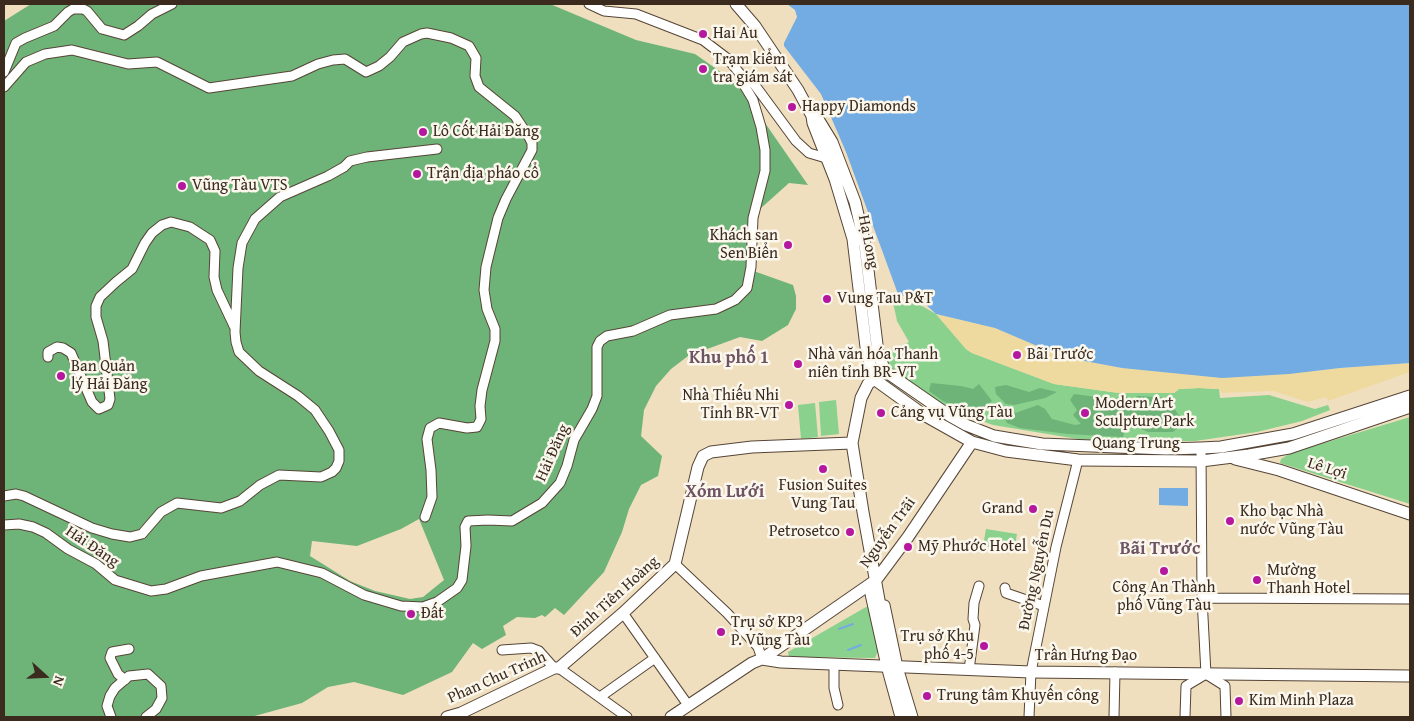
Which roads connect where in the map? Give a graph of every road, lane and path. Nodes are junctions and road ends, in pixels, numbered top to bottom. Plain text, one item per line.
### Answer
1 (172, 4) edge
2 (589, 4) edge
3 (736, 4) edge
4 (4, 72) edge
5 (741, 75) junction
6 (4, 87) edge
7 (437, 149) dead end
8 (831, 156) junction
9 (858, 237) junction
10 (236, 329) junction
11 (48, 357) dead end
12 (885, 371) junction
13 (874, 379) junction
14 (1410, 396) edge
15 (1410, 407) edge
16 (972, 442) junction
17 (852, 443) junction
18 (1201, 448) junction
19 (1282, 449) junction
20 (1232, 458) junction
21 (1078, 460) junction
22 (1201, 461) junction
23 (1279, 470) junction
24 (4, 496) edge
25 (1410, 514) edge
26 (425, 517) dead end
27 (4, 525) edge
28 (675, 564) junction
29 (876, 580) junction
30 (979, 586) dead end
31 (1005, 588) dead end
32 (1202, 598) junction
33 (1410, 599) edge
34 (1044, 606) junction
35 (623, 613) junction
36 (129, 649) dead end
37 (502, 650) dead end
38 (656, 658) junction
39 (762, 659) junction
40 (834, 664) junction
41 (892, 666) junction
42 (557, 668) junction
43 (969, 670) junction
44 (1031, 672) junction
45 (1115, 672) junction
46 (1206, 674) junction
47 (1410, 676) edge
48 (125, 680) junction
49 (600, 697) junction
50 (838, 705) dead end
51 (684, 711) edge
52 (111, 717) edge
53 (146, 717) edge
54 (447, 717) edge
55 (627, 717) edge
56 (671, 717) edge
57 (900, 717) edge
58 (906, 717) edge
59 (913, 717) edge
60 (1030, 717) edge
61 (1114, 717) edge
62 (1186, 717) edge
63 (1226, 717) edge

1 - 4 street
2 - 5 street
3 - 8 main road, Hạ Long
5 - 8 street
5 - 27 street, Hải Đăng
6 - 26 street
7 - 10 street, Hải Đăng
8 - 9 main road, Hạ Long
9 - 12 main road, Hạ Long
9 - 13 main road, Hạ Long
10 - 11 street, Hải Đăng
10 - 24 street, Hải Đăng
12 - 13 main road
12 - 18 main road, Quang Trung
13 - 16 main road, Quang Trung
13 - 17 main road
14 - 18 main road, Quang Trung
15 - 19 main road, Quang Trung
16 - 21 main road, Quang Trung
16 - 29 main road, Nguyễn Trãi
17 - 28 main road, Đinh Tiên Hoàng
17 - 29 main road
18 - 22 street
19 - 20 main road, Quang Trung
19 - 23 main road
20 - 22 main road, Quang Trung
20 - 23 main road, Lê Lợi
21 - 22 main road, Quang Trung
21 - 34 street, Đường Nguyễn Du
22 - 32 street
23 - 25 main road, Lê Lợi
28 - 35 main road, Đinh Tiên Hoàng
28 - 39 street
29 - 39 main road, Nguyễn Trãi
29 - 41 main road
30 - 43 street
31 - 34 street
32 - 33 street
32 - 46 street
34 - 44 street, Đường Nguyễn Du
35 - 38 street
35 - 42 main road, Đinh Tiên Hoàng
36 - 48 street
37 - 42 street
38 - 49 street
38 - 51 street
39 - 40 main road, Trần Hưng Đạo
39 - 51 main road, Nguyễn Trãi
40 - 41 main road, Trần Hưng Đạo
40 - 50 street
41 - 43 main road, Trần Hưng Đạo
41 - 57 street
41 - 58 main road
41 - 59 street
42 - 49 street
42 - 54 main road, Phan Chu Trinh
43 - 44 main road, Trần Hưng Đạo
44 - 45 main road, Trần Hưng Đạo
44 - 60 street, Đường Nguyễn Du
45 - 46 main road, Trần Hưng Đạo
45 - 61 street
46 - 47 main road, Trần Hưng Đạo
46 - 62 street
46 - 63 street
48 - 52 street
48 - 53 street
49 - 55 street
51 - 56 main road, Nguyễn Trãi

